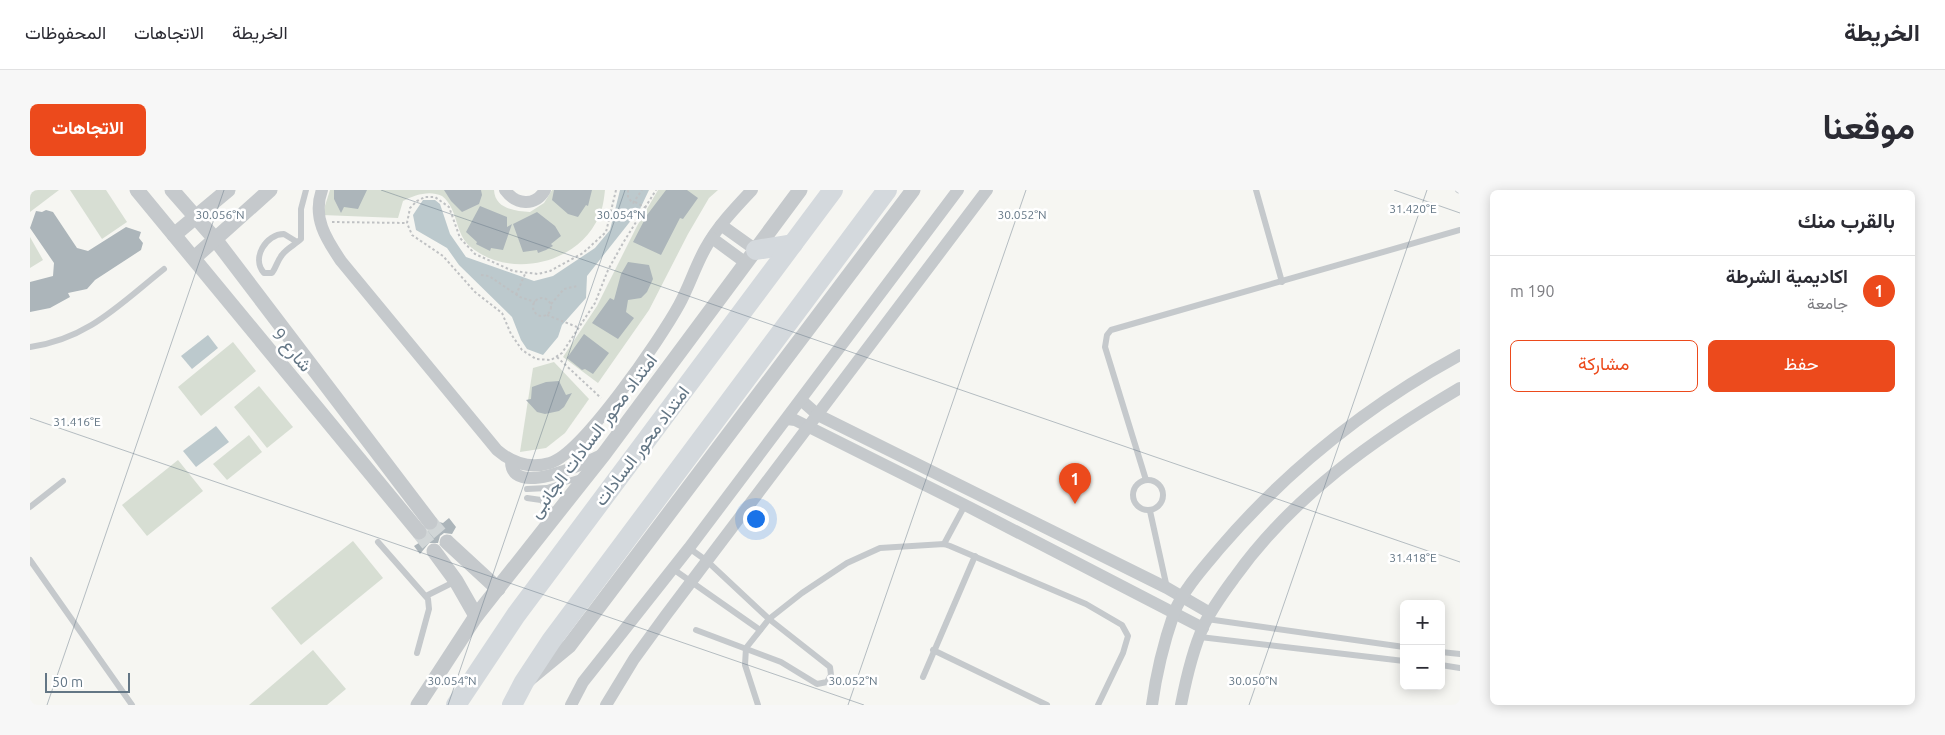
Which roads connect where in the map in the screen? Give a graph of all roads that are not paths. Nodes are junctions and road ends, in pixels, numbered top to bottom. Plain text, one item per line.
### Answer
1 (137, 190) edge
2 (172, 190) edge
3 (228, 190) edge
4 (270, 190) edge
5 (306, 190) edge
6 (322, 190) edge
7 (505, 190) edge
8 (545, 190) edge
9 (752, 190) edge
10 (800, 190) edge
11 (832, 190) edge
12 (887, 190) edge
13 (912, 190) edge
14 (958, 190) edge
15 (987, 190) edge
16 (1256, 190) edge
17 (196, 217) junction
18 (721, 225) junction
19 (1460, 230) edge
20 (174, 235) junction
21 (712, 238) junction
22 (215, 239) junction
23 (297, 242) junction
24 (793, 244) junction
25 (751, 256) junction
26 (194, 258) junction
27 (164, 269) dead end
28 (1282, 282) junction
29 (279, 323) junction
30 (259, 339) junction
31 (30, 347) edge
32 (1460, 355) edge
33 (1460, 388) edge
34 (801, 400) junction
35 (818, 415) junction
36 (787, 419) junction
37 (809, 428) junction
38 (604, 454) junction
39 (511, 461) junction
40 (588, 476) junction
41 (1146, 480) junction
42 (62, 481) dead end
43 (527, 488) dead end
44 (527, 498) dead end
45 (965, 505) junction
46 (30, 507) edge
47 (1150, 511) junction
48 (556, 515) junction
49 (430, 522) tunnel mouth
50 (419, 532) tunnel mouth
51 (378, 542) dead end
52 (447, 542) tunnel mouth
53 (944, 544) junction
54 (689, 548) junction
55 (434, 551) tunnel mouth
56 (975, 556) junction
57 (30, 560) edge
58 (708, 561) junction
59 (673, 569) junction
60 (456, 581) junction
61 (690, 582) junction
62 (1167, 588) junction
63 (498, 590) junction
64 (426, 596) junction
65 (1183, 597) junction
66 (1175, 613) junction
67 (476, 616) junction
68 (769, 619) junction
69 (1205, 624) junction
70 (696, 630) dead end
71 (760, 630) junction
72 (1400, 647) edge
73 (746, 648) junction
74 (933, 650) junction
75 (1445, 652) edge
76 (417, 654) dead end
77 (1460, 654) edge
78 (1400, 659) edge
79 (1445, 666) edge
80 (1460, 668) edge
81 (923, 677) dead end
82 (524, 682) junction
83 (132, 705) edge
84 (418, 705) edge
85 (456, 705) edge
86 (512, 705) edge
87 (571, 705) edge
88 (606, 705) edge
89 (758, 705) edge
90 (1047, 705) edge
91 (1098, 705) edge
92 (1152, 705) edge
93 (1181, 705) edge

1 - 20 street, شارع 9
2 - 17 street, شارع 9
3 - 17 street
4 - 22 street
5 - 23 lane
6 - 39 street
7 - 8 street
9 - 18 street
10 - 25 street, امتداد محور السادات الجانبى
11 - 24 main road, امتداد محور السادات
12 - 82 main road
13 - 82 street
14 - 34 street
15 - 35 street
16 - 28 lane
17 - 20 street
17 - 22 street, شارع 9
18 - 21 street
18 - 25 street
19 - 28 lane
20 - 26 street, شارع 9
21 - 25 street
21 - 39 street
22 - 26 street
22 - 29 street, شارع 9
23 - 23 lane
24 - 25 main road
24 - 85 main road, امتداد محور السادات
25 - 38 street, امتداد محور السادات الجانبى
26 - 30 street, شارع 9
27 - 31 lane
28 - 41 lane
29 - 30 street
29 - 49 street, شارع 9
30 - 50 street, شارع 9
32 - 65 street
33 - 69 street
34 - 35 street
34 - 36 street
35 - 37 street
35 - 62 street
36 - 37 street
36 - 54 street
37 - 45 street
37 - 58 street
38 - 39 street
38 - 40 street, امتداد محور السادات الجانبى
40 - 43 lane
40 - 48 street, امتداد محور السادات الجانبى
41 - 47 lane
41 - 47 lane
42 - 46 lane
44 - 48 lane
45 - 53 lane
45 - 66 street
47 - 62 lane
48 - 63 street, امتداد محور السادات الجانبى
51 - 64 lane
52 - 63 street
53 - 56 lane
53 - 68 lane
54 - 58 lane
54 - 59 street
55 - 60 street
56 - 74 lane
56 - 91 lane
57 - 83 lane
58 - 61 street
58 - 68 lane
59 - 61 lane
59 - 87 street
60 - 64 lane
60 - 67 street
61 - 71 lane
61 - 88 street
62 - 65 street
63 - 67 street, امتداد محور السادات الجانبى
64 - 76 lane
65 - 66 street
65 - 69 street
66 - 69 street
66 - 92 street
67 - 84 street, امتداد محور السادات الجانبى
68 - 71 lane
68 - 73 lane
69 - 72 lane
69 - 78 lane
69 - 93 street
70 - 73 lane
71 - 73 lane
73 - 89 lane
74 - 81 lane
74 - 90 lane
75 - 77 lane
79 - 80 lane
82 - 86 main road

